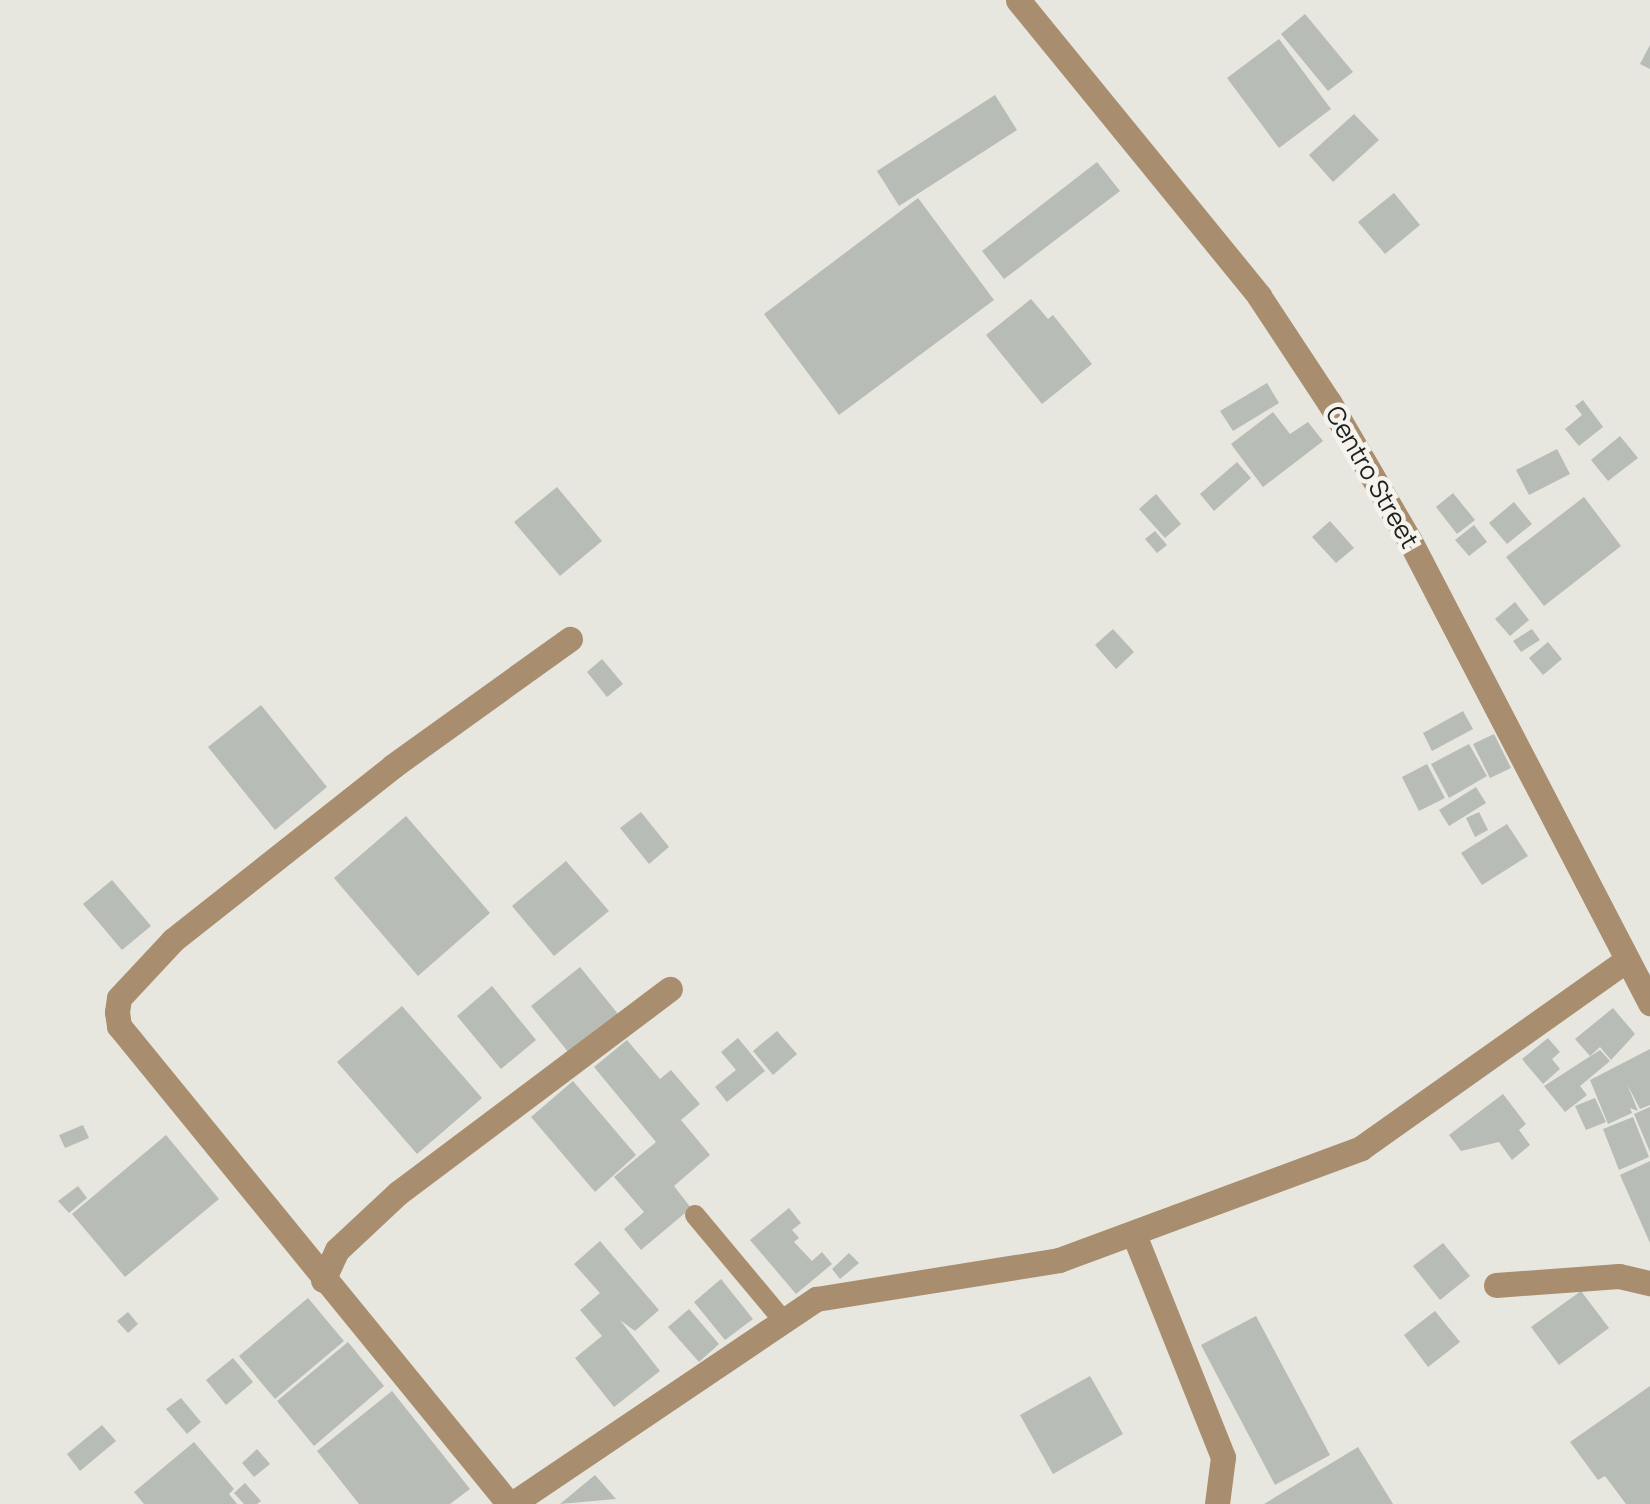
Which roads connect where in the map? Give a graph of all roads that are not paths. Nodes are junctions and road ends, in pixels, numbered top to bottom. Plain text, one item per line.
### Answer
1 (1018, 0) edge
2 (570, 639) dead end
3 (1627, 960) junction
4 (670, 989) dead end
5 (1650, 1003) edge
6 (695, 1214) dead end
7 (1134, 1237) junction
8 (323, 1280) junction
9 (1650, 1284) edge
10 (1496, 1285) dead end
11 (782, 1318) junction
12 (510, 1504) edge
13 (1217, 1504) edge

1 - 3 street, Centro Street
2 - 8 street
3 - 5 street, Centro Street
3 - 7 street
4 - 8 street
6 - 11 lane
7 - 11 street
7 - 13 street
8 - 12 street
9 - 10 street
11 - 12 street

